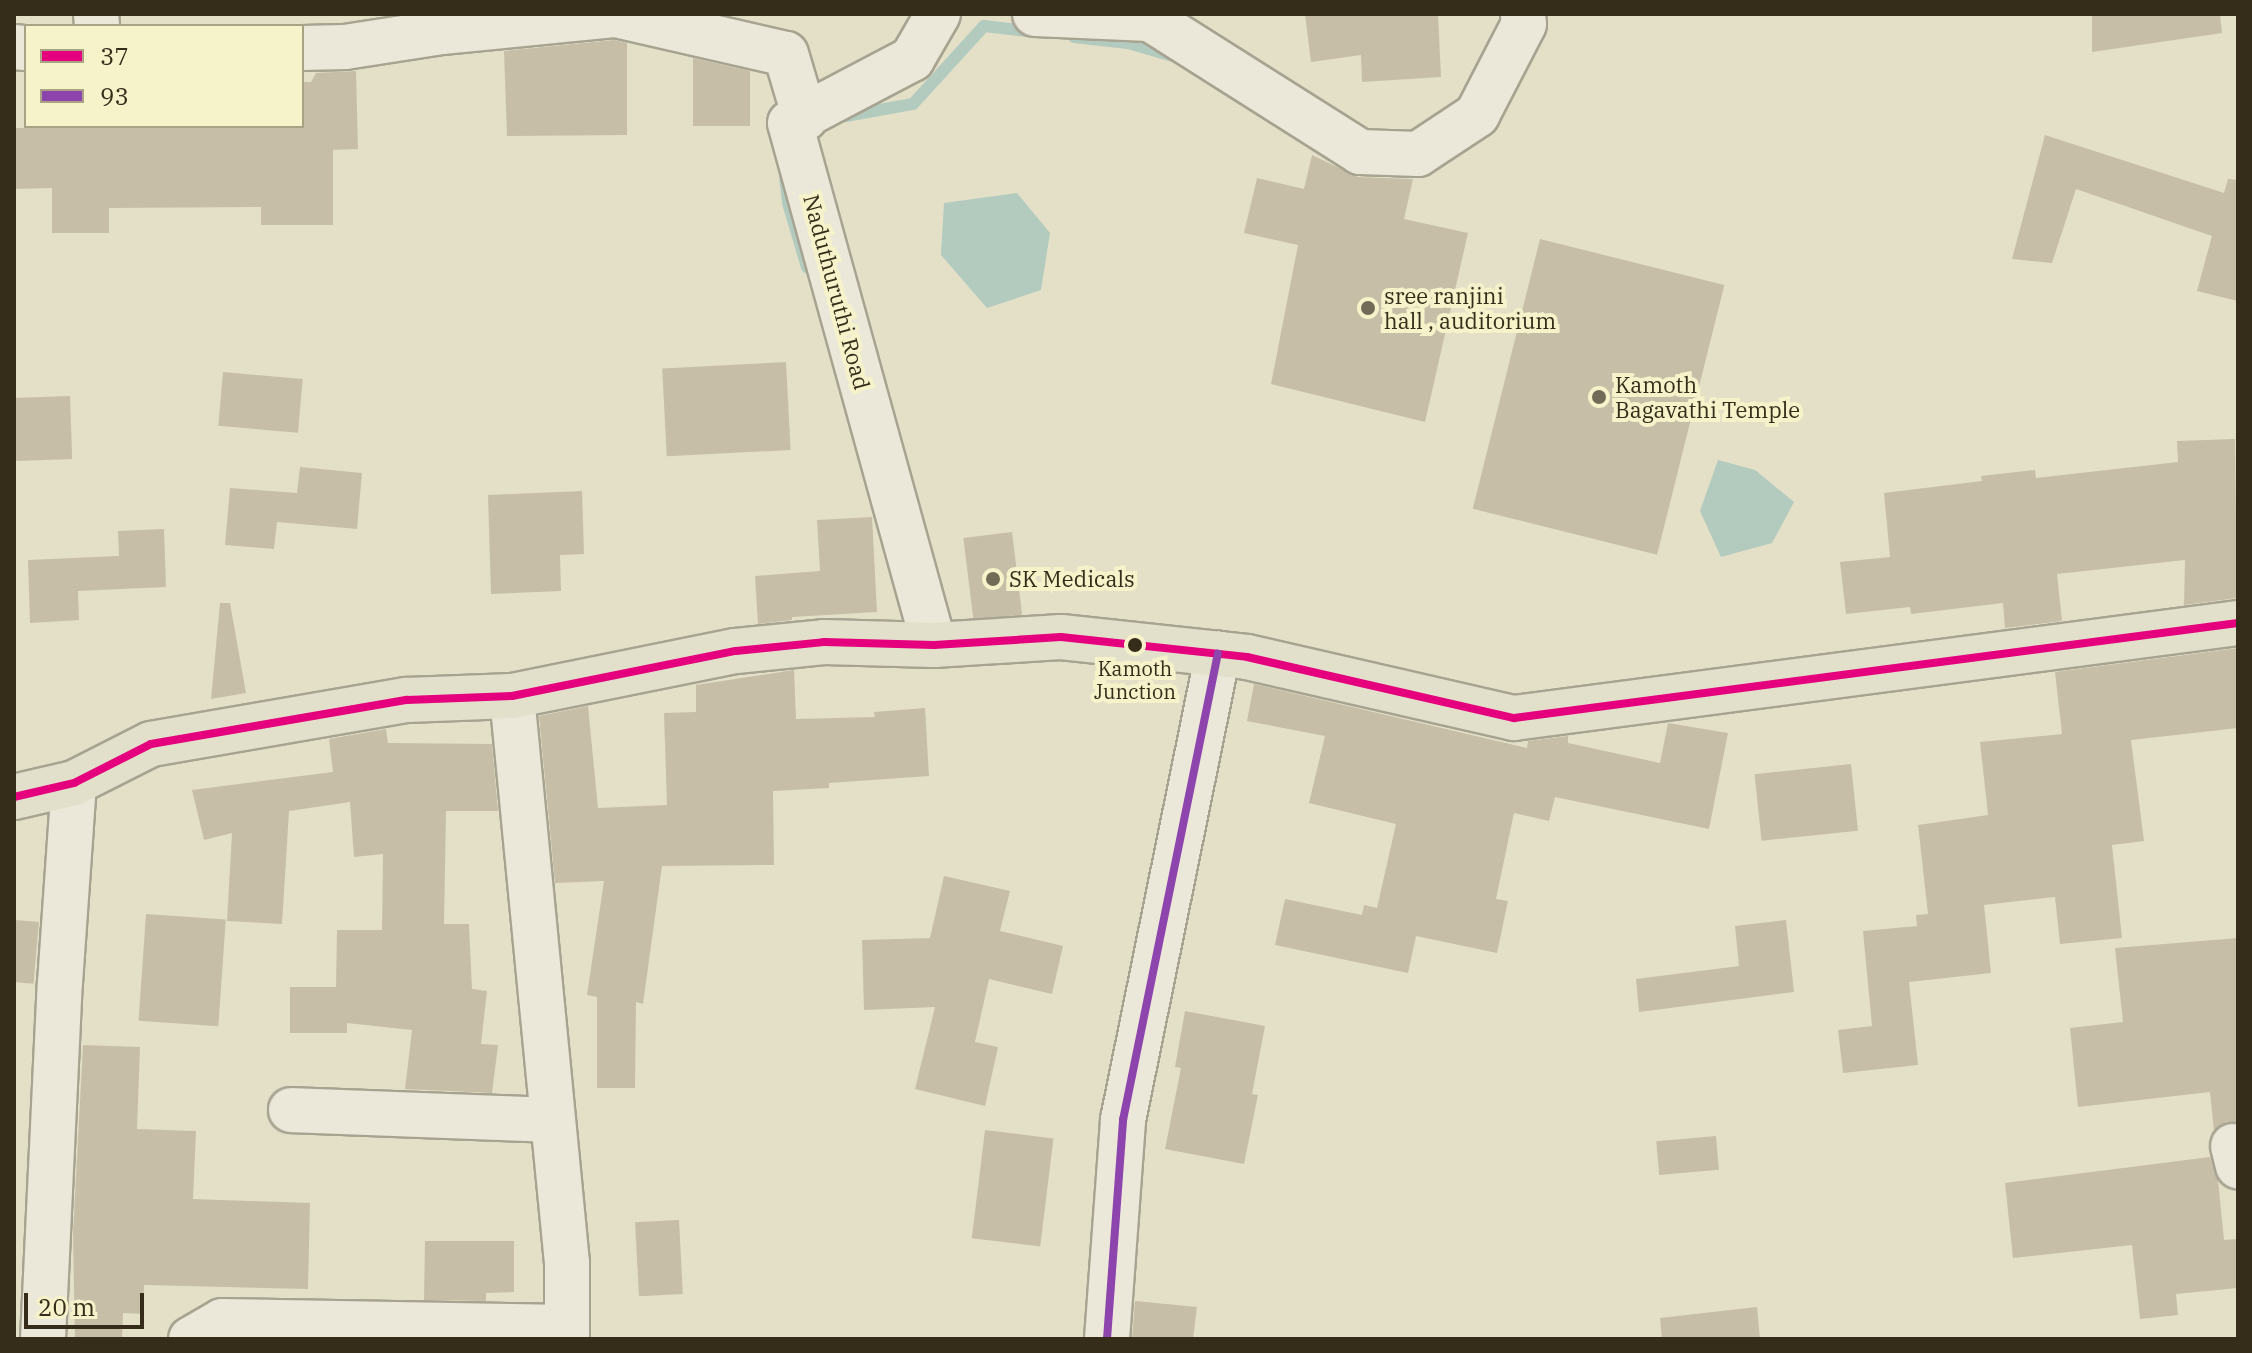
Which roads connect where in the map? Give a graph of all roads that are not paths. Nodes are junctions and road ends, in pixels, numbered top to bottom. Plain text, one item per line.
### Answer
1 (938, 14) edge
2 (1035, 14) edge
3 (1523, 14) edge
4 (344, 30) edge
5 (304, 47) edge
6 (805, 118) junction
7 (2238, 623) edge
8 (934, 645) junction
9 (1218, 654) junction
10 (512, 696) junction
11 (74, 783) junction
12 (14, 797) edge
13 (291, 1110) dead end
14 (551, 1120) junction
15 (567, 1333) edge
16 (43, 1339) edge
17 (191, 1339) edge
18 (1107, 1339) edge

1 - 6 street
2 - 3 street
4 - 5 street
4 - 6 street
6 - 8 street, Naduthuruthi Road
7 - 9 main road
8 - 9 main road
8 - 10 main road
9 - 18 street
10 - 11 main road
10 - 14 street
11 - 12 main road
11 - 16 street
13 - 14 street
14 - 15 street
15 - 17 street

